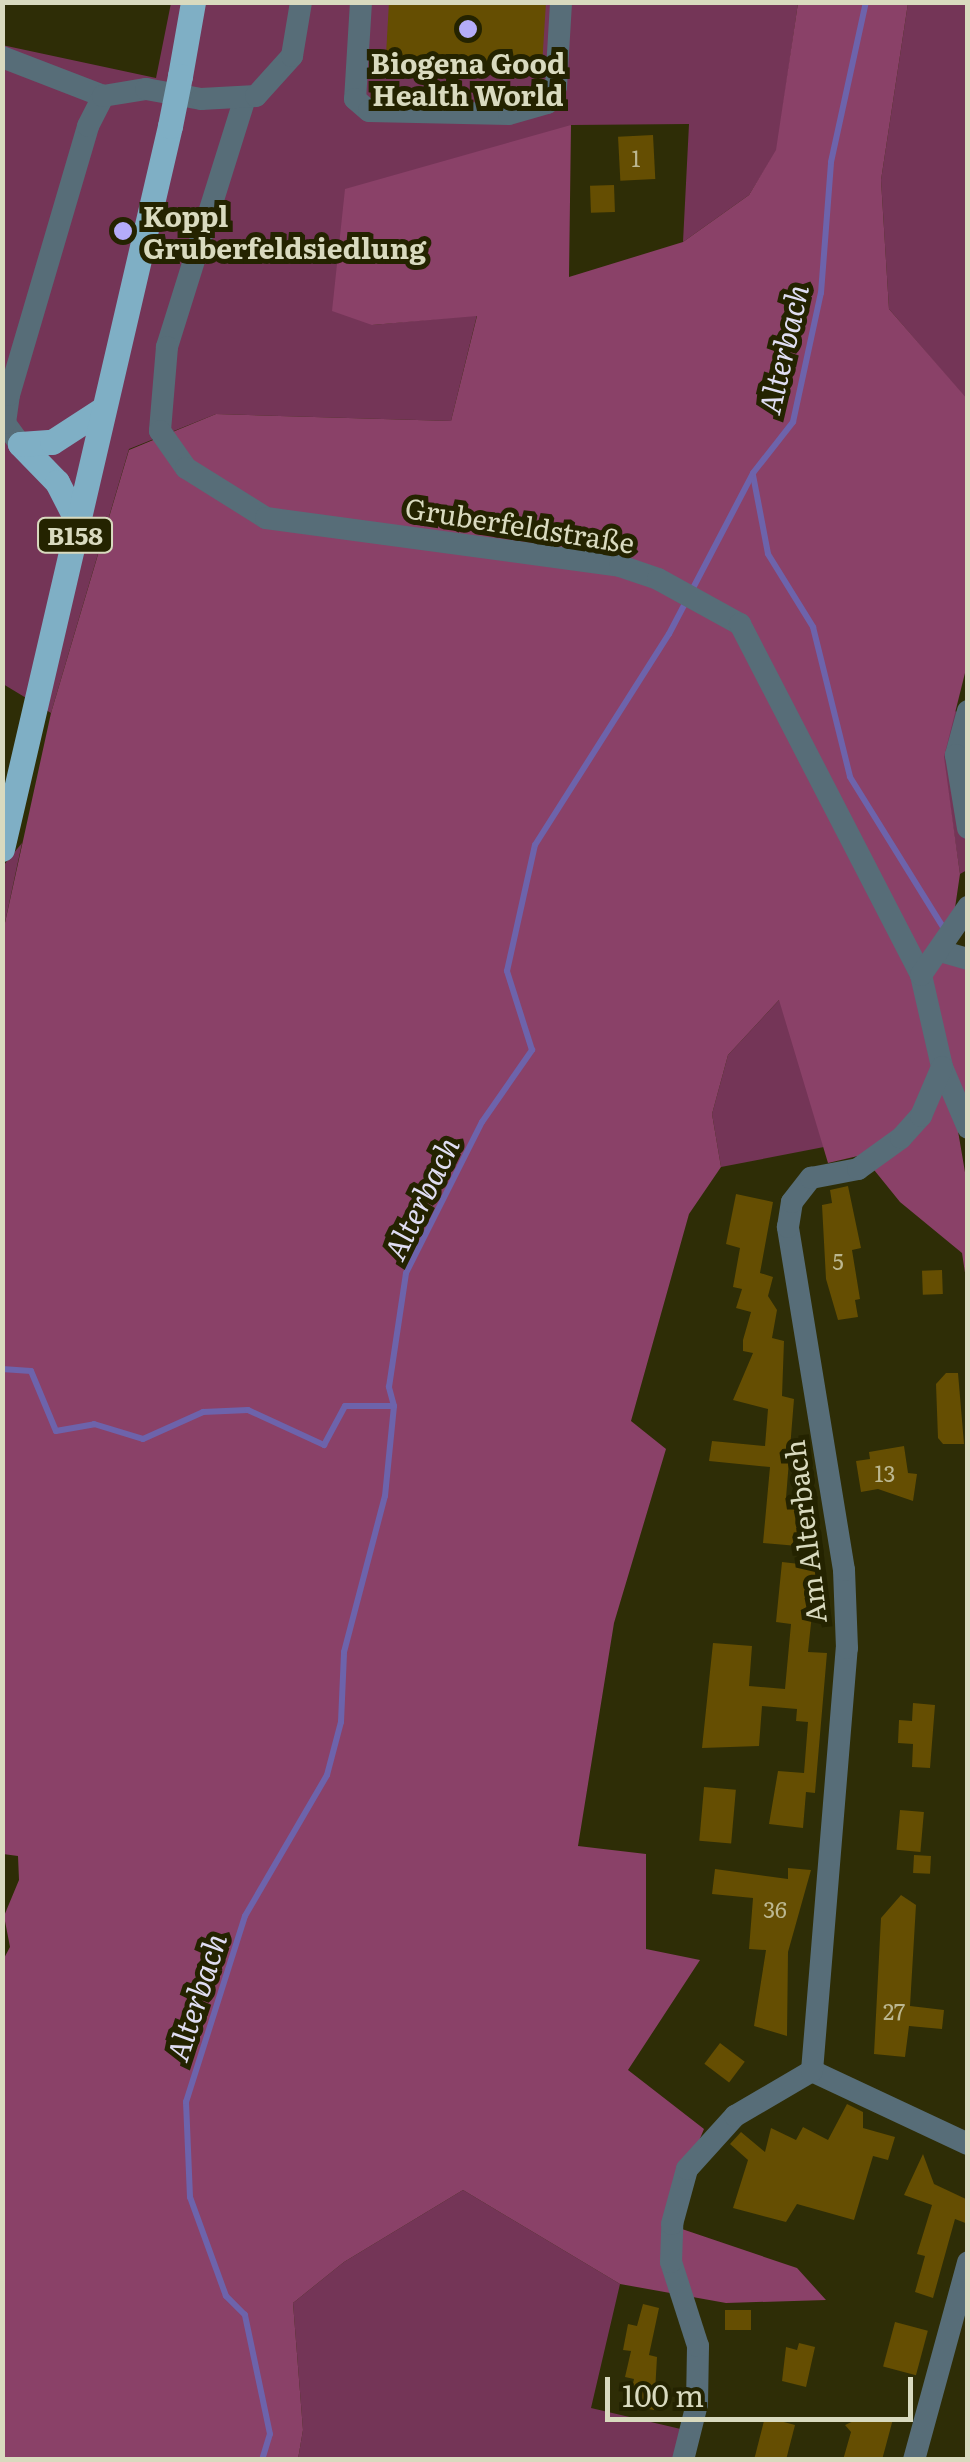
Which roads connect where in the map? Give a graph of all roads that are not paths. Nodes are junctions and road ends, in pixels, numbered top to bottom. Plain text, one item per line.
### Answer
1 (301, 2) edge
2 (361, 2) edge
3 (562, 2) edge
4 (187, 5) edge
5 (2, 57) edge
6 (103, 96) junction
7 (244, 101) junction
8 (103, 409) junction
9 (20, 444) junction
10 (78, 523) junction
11 (968, 711) edge
12 (968, 828) edge
13 (2, 849) edge
14 (968, 907) edge
15 (940, 951) junction
16 (968, 959) edge
17 (921, 975) junction
18 (942, 1067) junction
19 (968, 1128) edge
20 (812, 2071) junction
21 (968, 2144) edge
22 (968, 2262) edge
23 (683, 2460) edge
24 (914, 2460) edge

1 - 7 street
2 - 3 street
4 - 8 main road, B158, bridge
5 - 6 street
6 - 7 street
6 - 9 street
7 - 17 street, Gruberfeldstraße
8 - 9 main road
8 - 10 main road, B158
9 - 10 main road
10 - 13 main road, B158
11 - 12 street
14 - 15 street
15 - 16 street
15 - 17 street
17 - 18 street, Gruberfeldstraße
18 - 19 street, Gruberfeldstraße
18 - 20 street, Am Alterbach
20 - 21 street
20 - 23 street
22 - 24 street

